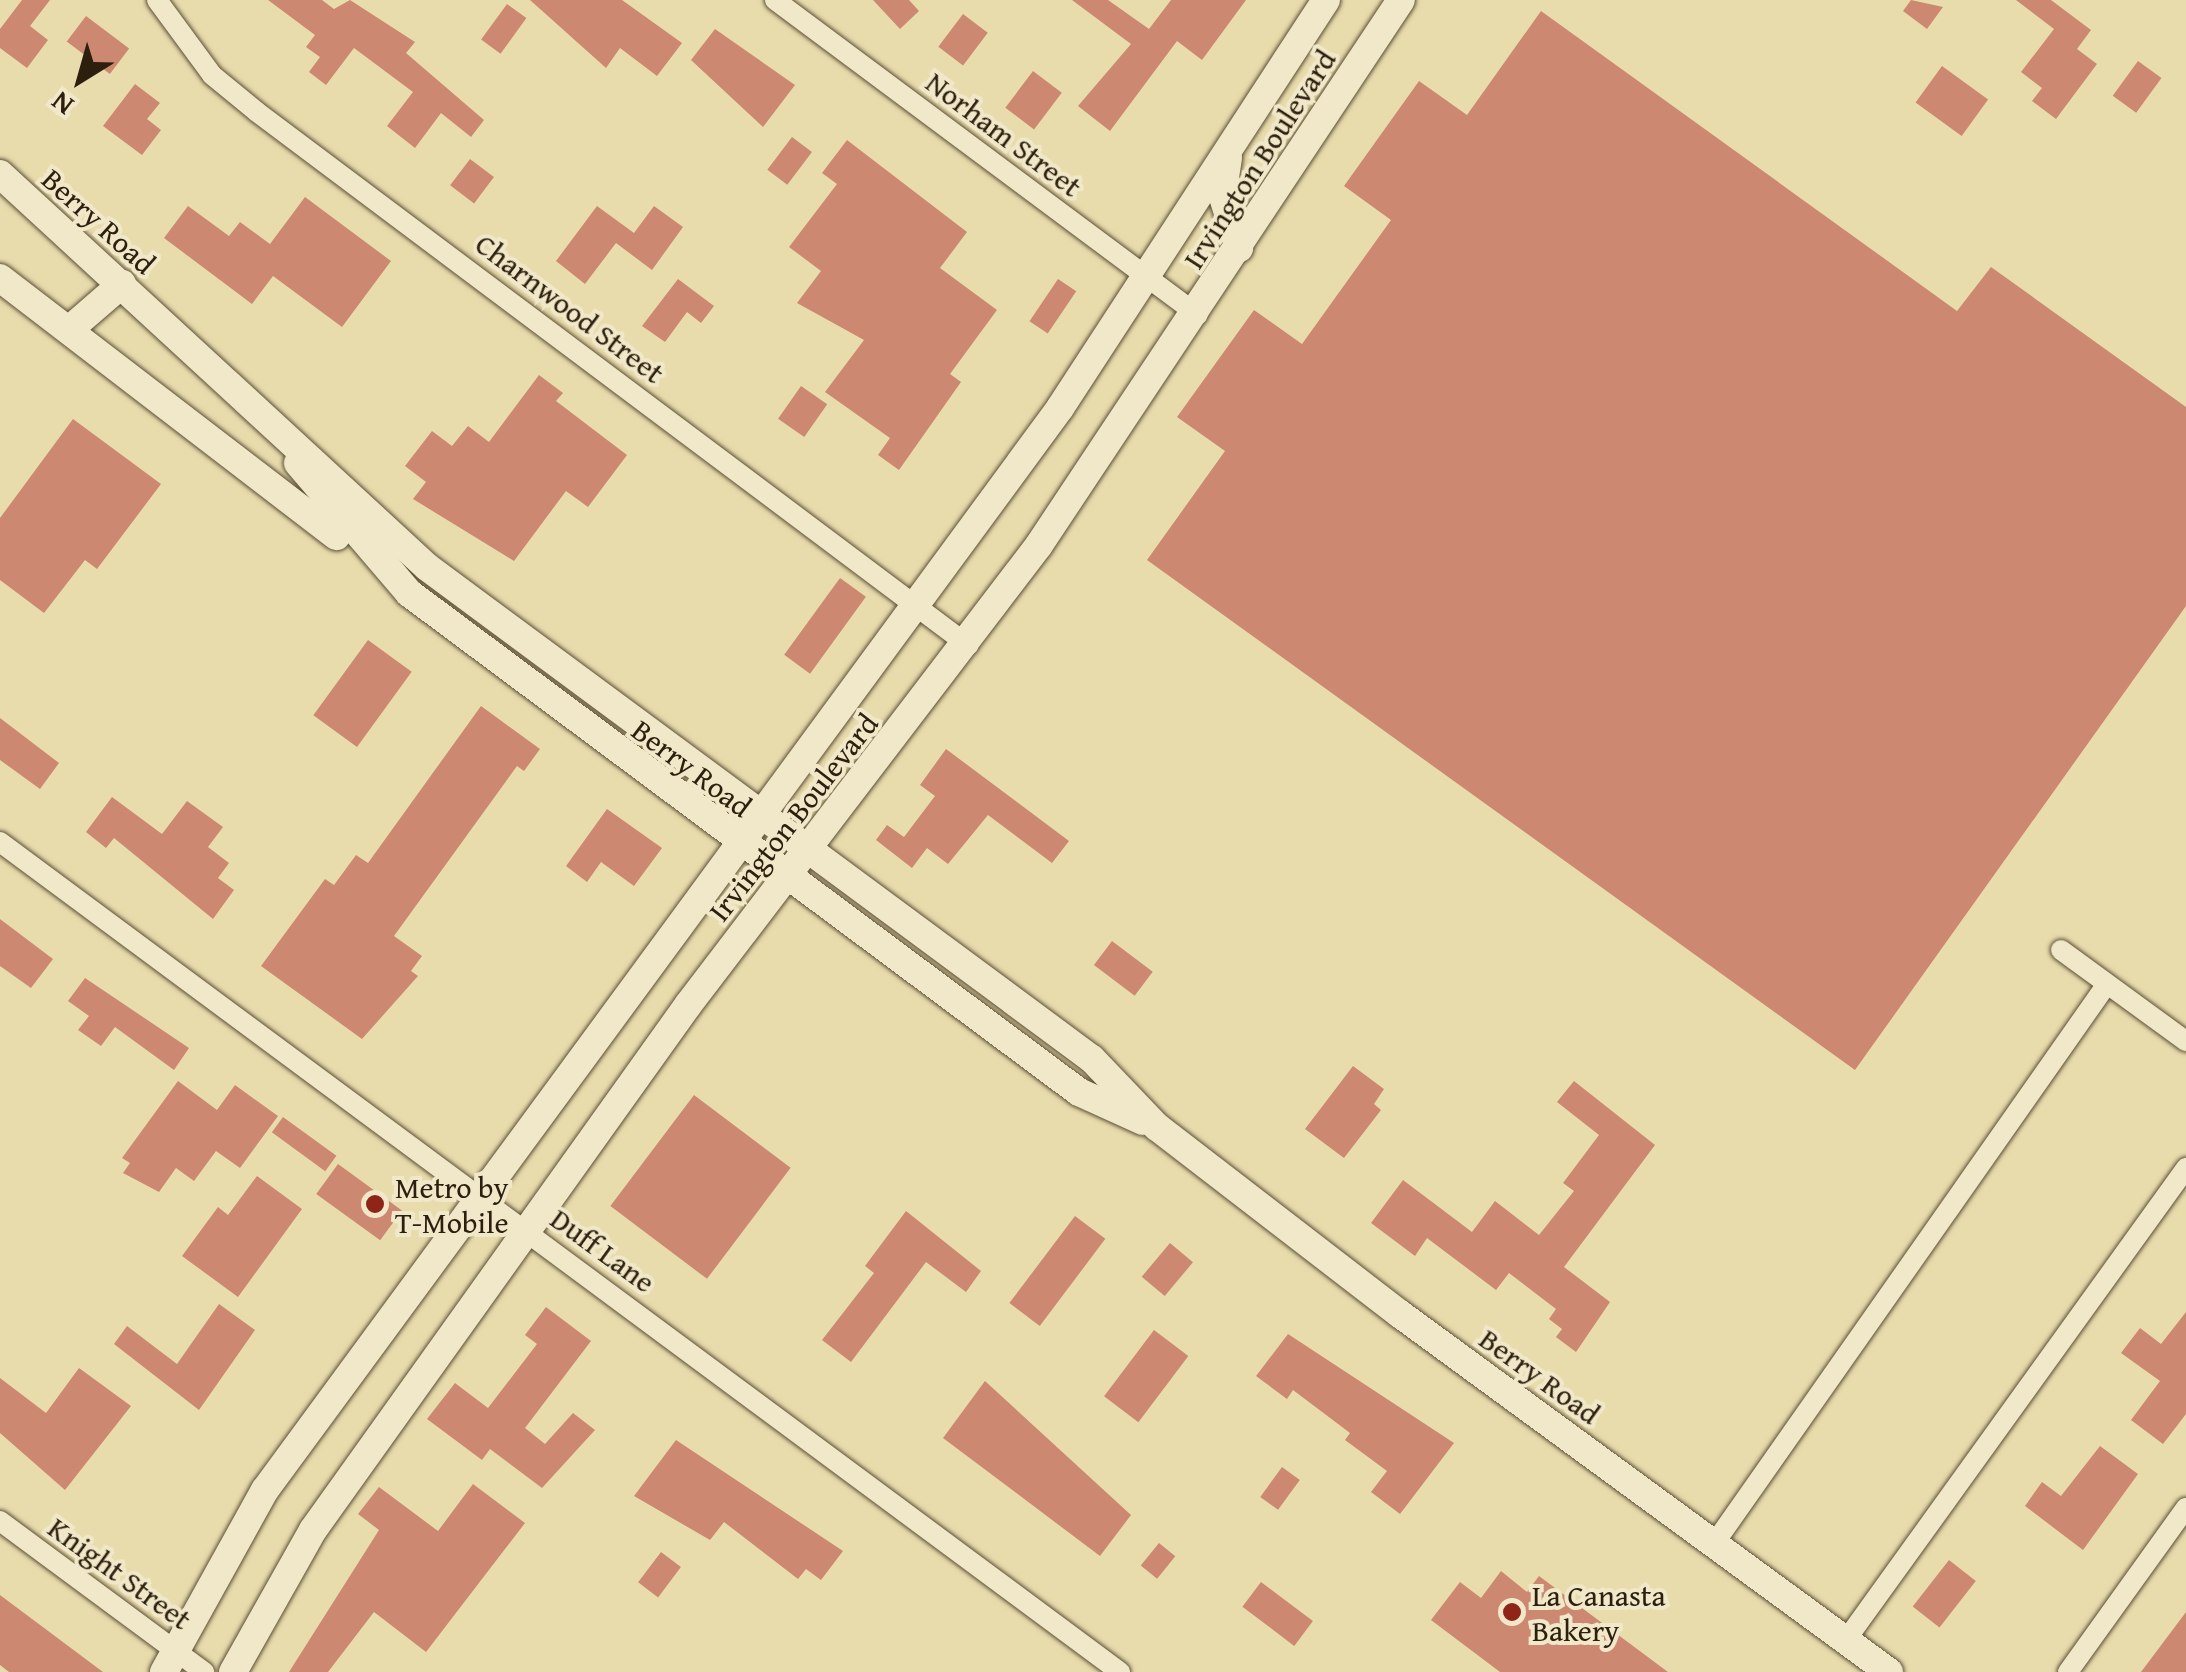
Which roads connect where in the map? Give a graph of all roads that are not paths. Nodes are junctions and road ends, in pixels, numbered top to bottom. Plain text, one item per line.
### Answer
1 (157, 0) edge
2 (775, 0) edge
3 (1326, 0) edge
4 (1402, 0) edge
5 (1230, 148) junction
6 (0, 174) edge
7 (1239, 248) junction
8 (0, 278) edge
9 (1146, 280) junction
10 (122, 284) junction
11 (1198, 315) junction
12 (70, 329) junction
13 (284, 441) junction
14 (408, 592) junction
15 (917, 609) junction
16 (968, 645) junction
17 (769, 815) junction
18 (0, 842) edge
19 (812, 846) junction
20 (744, 849) junction
21 (786, 880) junction
22 (2061, 950) dead end
23 (2107, 984) junction
24 (2186, 1042) edge
25 (1157, 1127) junction
26 (2186, 1168) edge
27 (480, 1196) junction
28 (526, 1230) junction
29 (2186, 1508) edge
30 (0, 1521) edge
31 (1714, 1544) junction
32 (1846, 1640) junction
33 (169, 1661) edge
34 (204, 1672) edge
35 (233, 1672) edge
36 (1120, 1672) edge
37 (1889, 1672) edge
38 (2068, 1672) edge

1 - 15 street, Charnwood Street
2 - 9 street, Norham Street
3 - 5 main road, Irvington Boulevard
4 - 7 main road, Irvington Boulevard
5 - 7 main road
5 - 9 main road, Irvington Boulevard
6 - 10 main road, Berry Road
7 - 11 main road, Irvington Boulevard
8 - 12 main road
9 - 11 street, Norham Street
9 - 15 main road, Irvington Boulevard
10 - 12 main road
10 - 13 main road, Berry Road
11 - 16 main road, Irvington Boulevard
12 - 14 main road
13 - 14 main road, Berry Road
13 - 17 main road, Berry Road
14 - 20 main road, Berry Road
15 - 16 street, Charnwood Street
15 - 17 main road, Irvington Boulevard
16 - 19 main road, Irvington Boulevard
17 - 19 main road, Berry Road
17 - 20 main road, Irvington Boulevard
18 - 27 street, Duff Lane
19 - 21 main road, Irvington Boulevard
19 - 25 main road, Berry Road
20 - 21 main road, Berry Road
20 - 27 main road, Irvington Boulevard
21 - 25 main road, Berry Road
21 - 28 main road, Irvington Boulevard
22 - 23 street
23 - 24 street
23 - 31 street
25 - 31 main road, Berry Road
26 - 32 street
27 - 28 street, Duff Lane
27 - 33 main road, Irvington Boulevard
28 - 35 main road, Irvington Boulevard
28 - 36 street, Duff Lane
29 - 38 street
30 - 33 street, Knight Street
31 - 32 main road, Berry Road
32 - 37 main road, Berry Road
33 - 34 street, Knight Street

